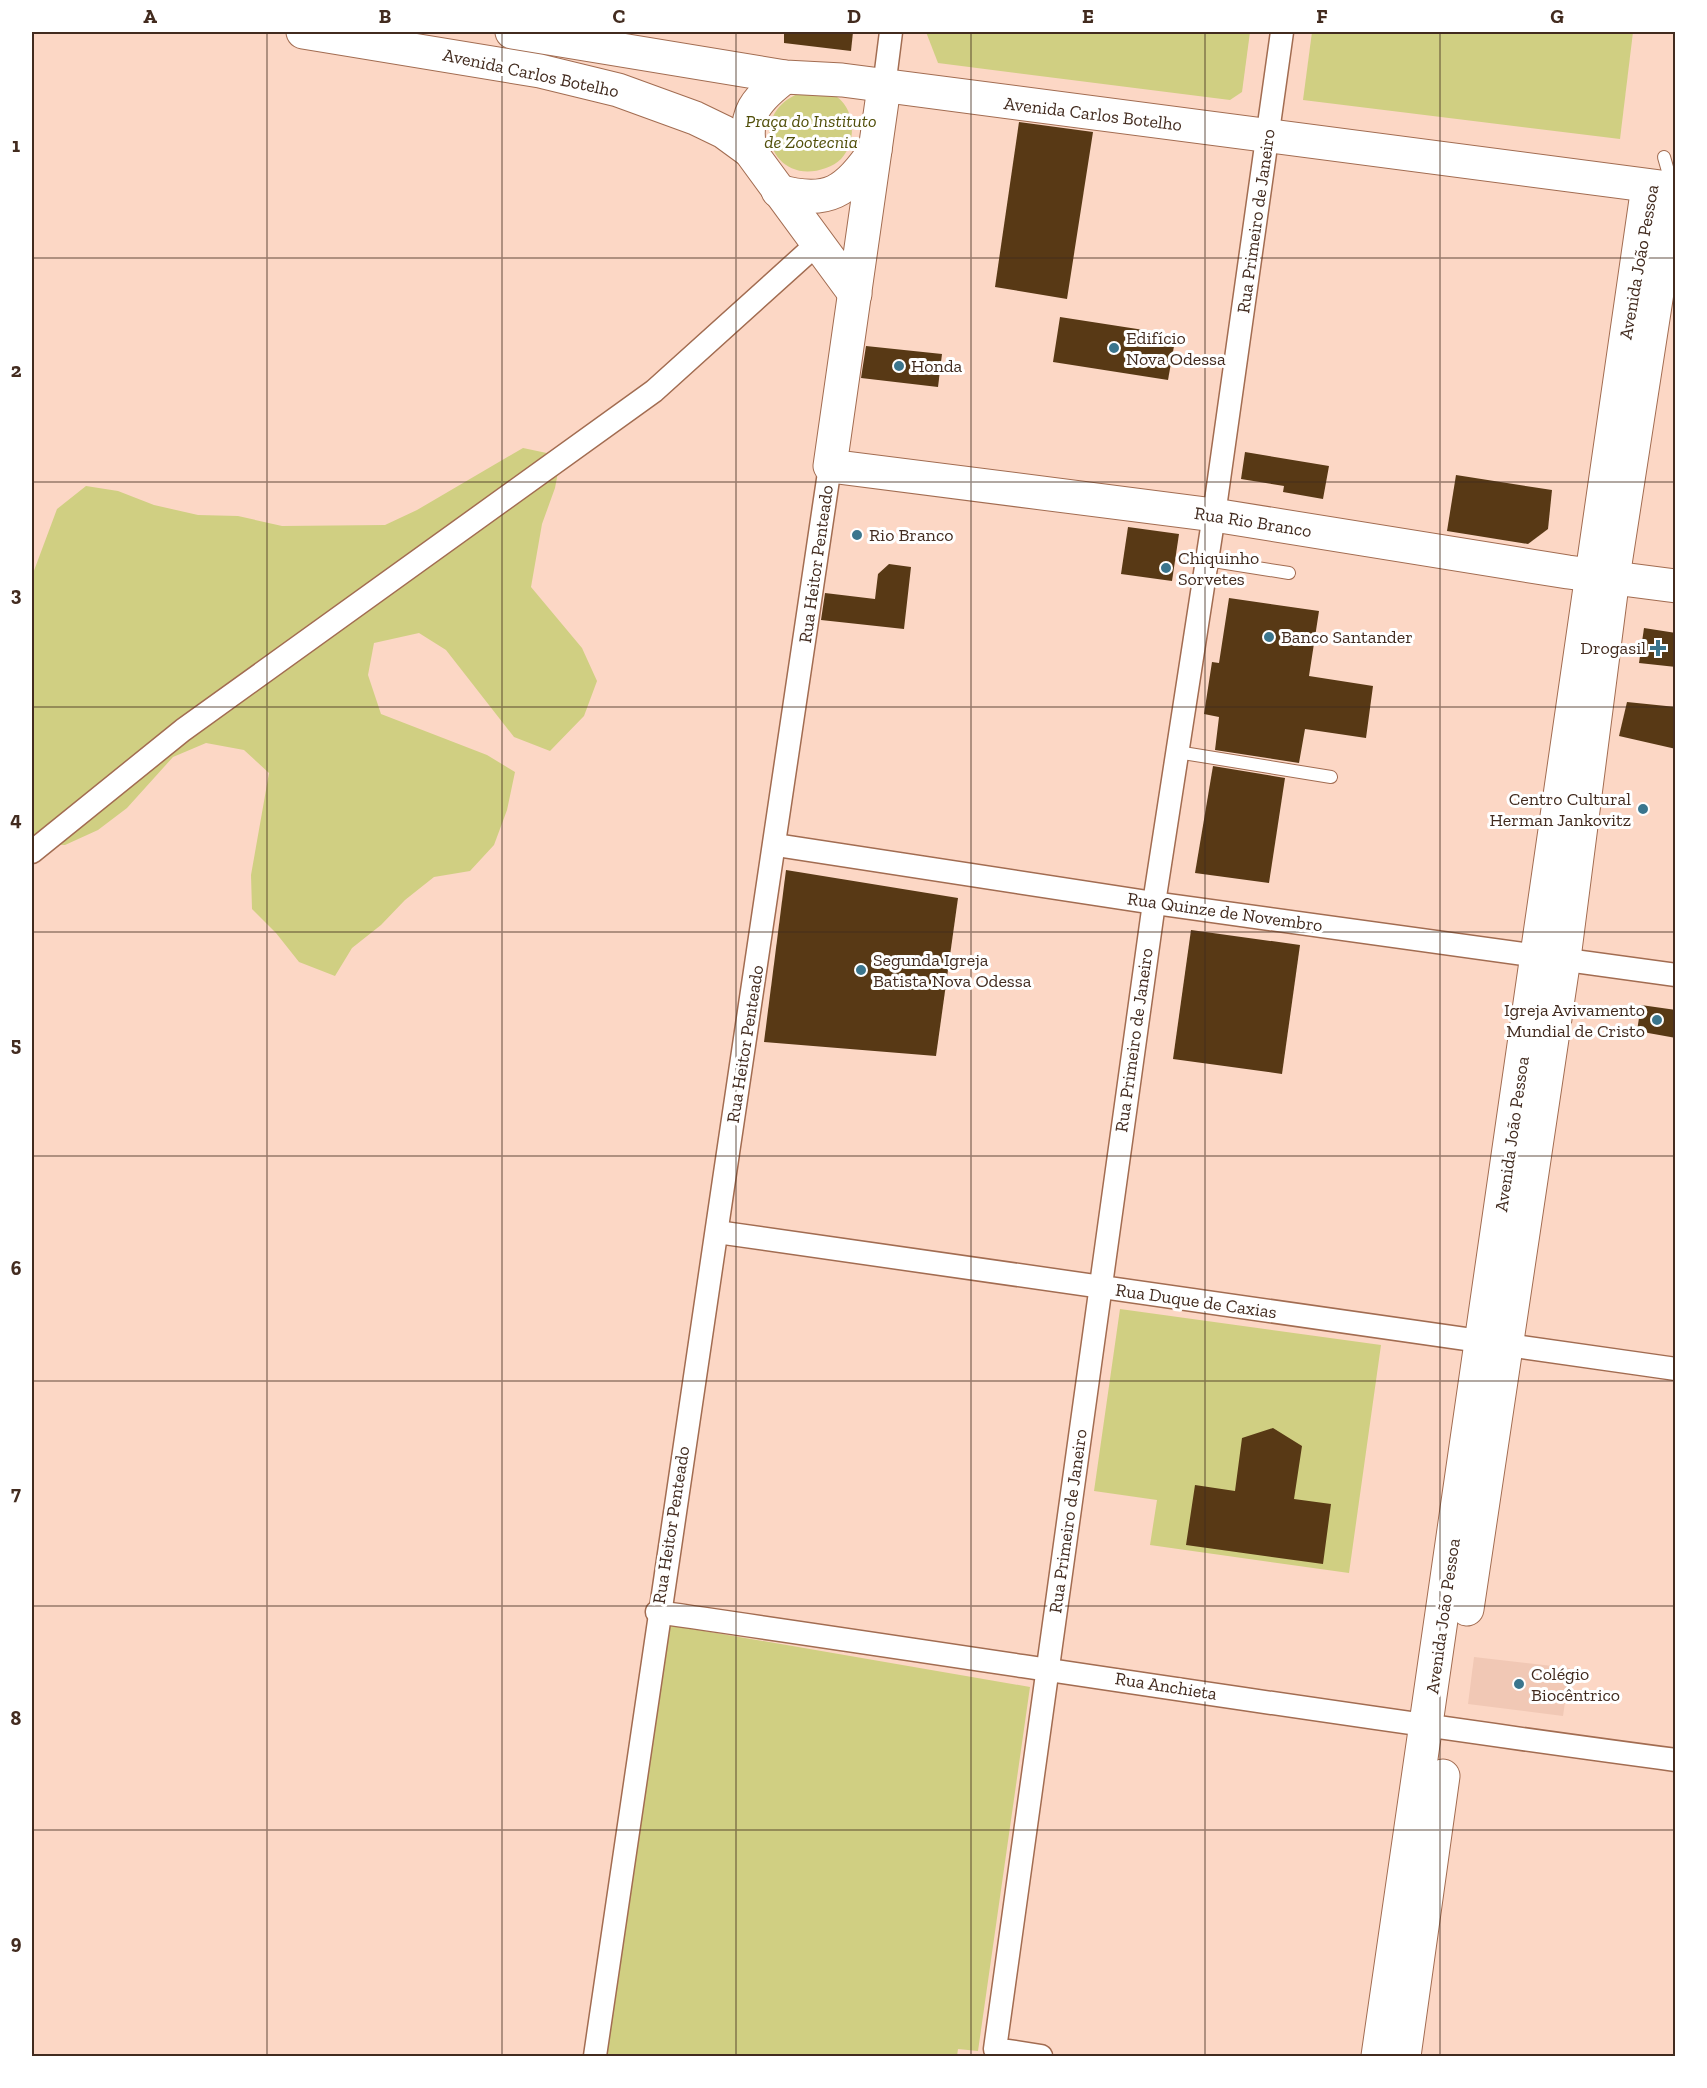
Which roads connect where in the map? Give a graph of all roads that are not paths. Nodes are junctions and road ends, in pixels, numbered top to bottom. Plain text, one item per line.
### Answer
1 (303, 32) edge
2 (512, 32) edge
3 (891, 32) edge
4 (1282, 32) edge
5 (784, 77) junction
6 (842, 80) junction
7 (884, 87) junction
8 (1268, 137) junction
9 (876, 148) junction
10 (750, 151) junction
11 (1666, 188) edge
12 (777, 191) junction
13 (818, 243) junction
14 (855, 294) junction
15 (830, 466) junction
16 (1214, 515) junction
17 (1207, 560) junction
18 (1289, 573) dead end
19 (1602, 576) junction
20 (1676, 586) edge
21 (1177, 752) junction
22 (1331, 777) dead end
23 (776, 845) junction
24 (32, 852) edge
25 (1154, 903) junction
26 (1550, 956) junction
27 (1676, 975) edge
28 (717, 1232) junction
29 (1100, 1287) junction
30 (1495, 1344) junction
31 (1676, 1369) edge
32 (657, 1612) junction
33 (1048, 1668) junction
34 (1438, 1729) junction
35 (1676, 1760) edge
36 (1400, 1996) junction
37 (595, 2056) edge
38 (1041, 2056) edge
39 (1378, 2056) edge
40 (1404, 2056) edge

1 - 10 main road, Avenida Carlos Botelho
2 - 5 main road, Avenida Carlos Botelho
3 - 7 street, Rua Heitor Penteado
4 - 8 street, Rua Primeiro de Janeiro
5 - 6 main road, Avenida Carlos Botelho
5 - 10 main road
6 - 7 main road, Avenida Carlos Botelho
6 - 9 main road
7 - 8 main road, Avenida Carlos Botelho
7 - 9 main road, Rua Heitor Penteado
8 - 11 main road, Avenida Carlos Botelho
8 - 16 street, Rua Primeiro de Janeiro
9 - 12 main road
9 - 14 main road, Rua Heitor Penteado
10 - 12 main road, Avenida Carlos Botelho
11 - 19 main road, Avenida João Pessoa
12 - 13 main road, Avenida Carlos Botelho
13 - 14 main road, Avenida Carlos Botelho
13 - 24 street
14 - 15 main road, Rua Heitor Penteado
15 - 16 main road, Rua Rio Branco
15 - 23 street, Rua Heitor Penteado
16 - 17 street, Rua Primeiro de Janeiro
16 - 19 main road, Rua Rio Branco
17 - 18 lane
17 - 21 street, Rua Primeiro de Janeiro
19 - 20 main road, Rua Rio Branco
19 - 26 main road, Avenida João Pessoa
21 - 22 lane
21 - 25 street, Rua Primeiro de Janeiro
23 - 25 street, Rua Quinze de Novembro
23 - 28 street, Rua Heitor Penteado
25 - 26 street, Rua Quinze de Novembro
25 - 29 street, Rua Primeiro de Janeiro
26 - 27 street, Rua Quinze de Novembro
26 - 30 main road, Avenida João Pessoa
28 - 29 street, Rua Duque de Caxias
28 - 32 street, Rua Heitor Penteado
29 - 30 street, Rua Duque de Caxias
29 - 33 street, Rua Primeiro de Janeiro
30 - 31 street, Rua Duque de Caxias
30 - 34 main road, Avenida João Pessoa
32 - 33 street, Rua Anchieta
32 - 37 street, Rua Heitor Penteado
33 - 34 street, Rua Anchieta
33 - 38 street, Rua Primeiro de Janeiro
34 - 35 street, Rua Anchieta
34 - 36 main road, Avenida João Pessoa
36 - 39 main road, Avenida João Pessoa
36 - 40 main road, Avenida João Pessoa

